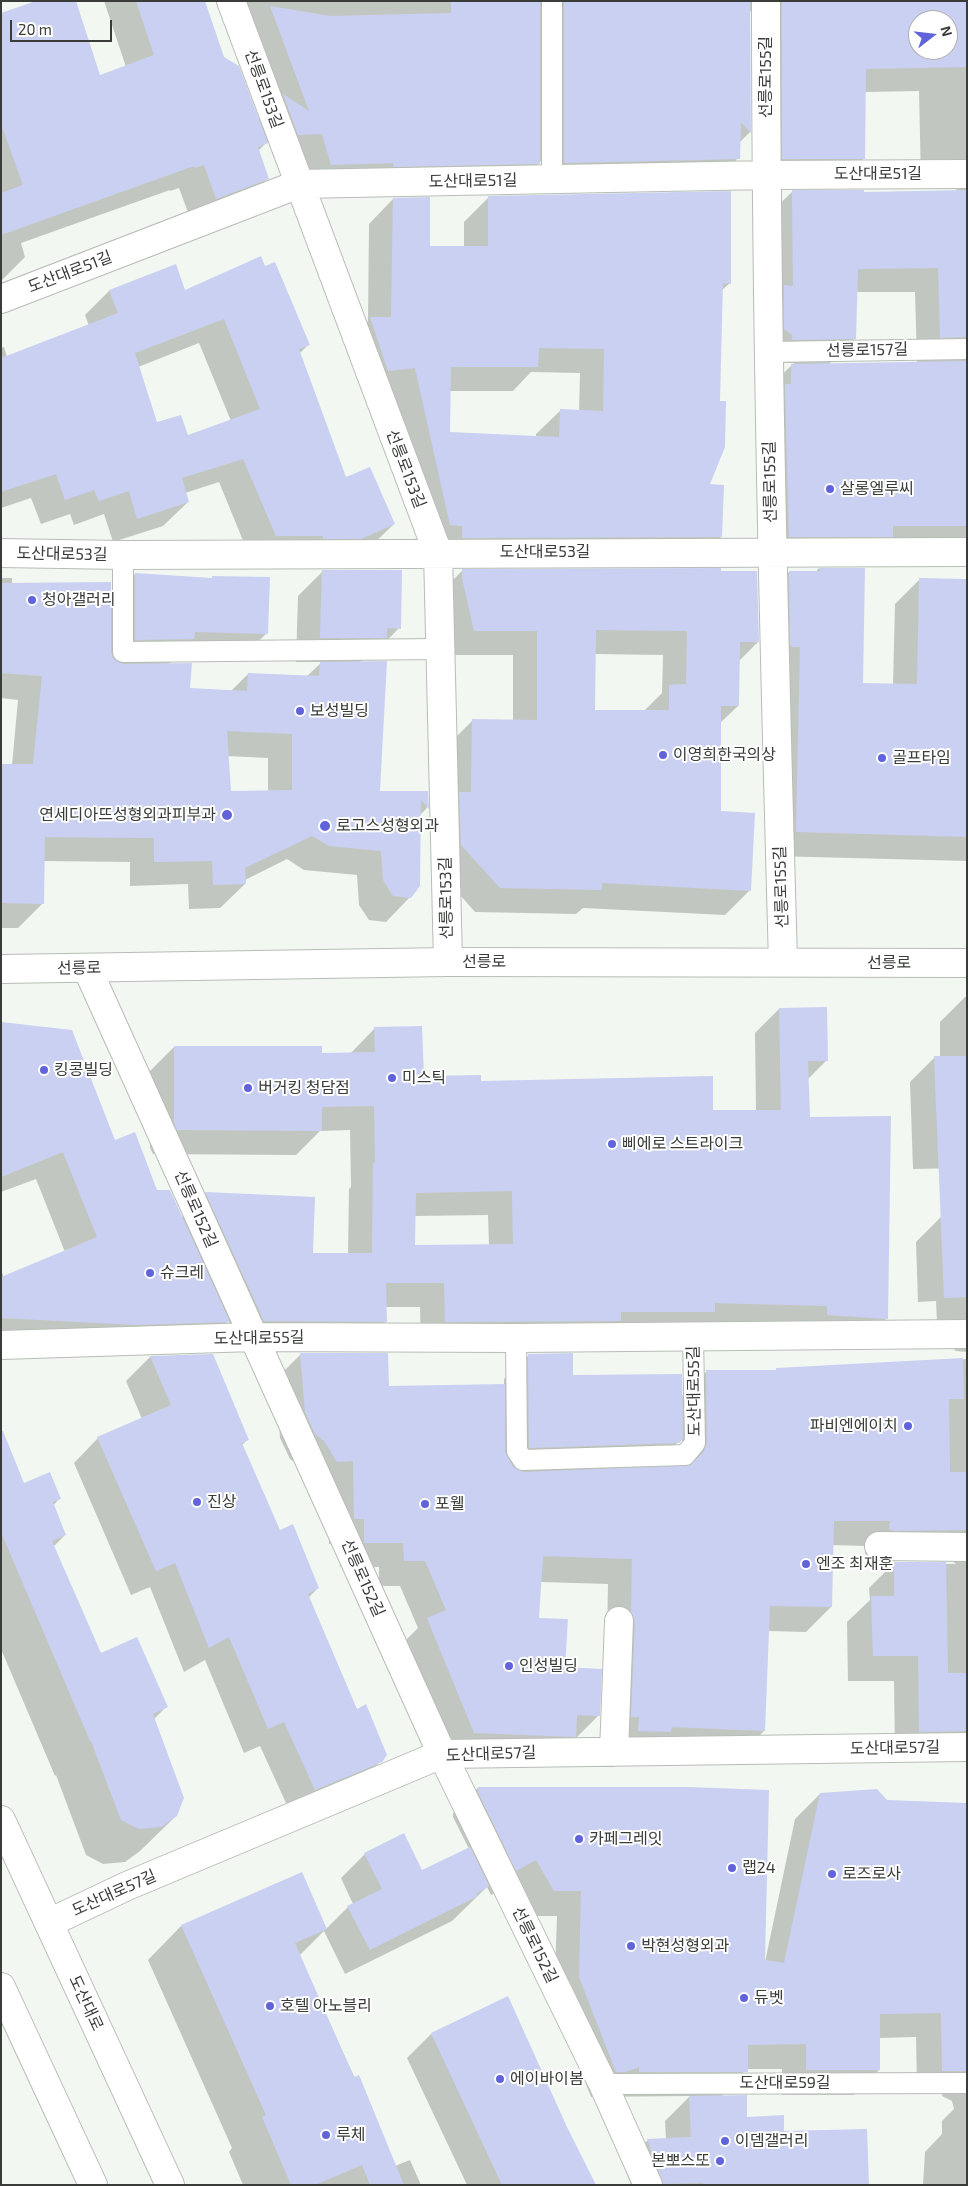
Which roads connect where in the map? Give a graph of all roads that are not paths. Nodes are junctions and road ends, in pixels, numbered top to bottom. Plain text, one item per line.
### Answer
1 (231, 1) edge
2 (552, 1) edge
3 (766, 1) edge
4 (967, 174) edge
5 (766, 175) junction
6 (552, 179) junction
7 (299, 184) junction
8 (1, 298) edge
9 (967, 349) edge
10 (768, 352) junction
11 (771, 551) junction
12 (967, 552) edge
13 (1, 553) edge
14 (438, 553) junction
15 (123, 555) junction
16 (440, 649) junction
17 (448, 962) junction
18 (783, 962) junction
19 (967, 963) edge
20 (87, 968) junction
21 (1, 969) edge
22 (967, 1334) edge
23 (693, 1336) junction
24 (254, 1337) junction
25 (516, 1338) junction
26 (1, 1345) edge
27 (879, 1546) dead end
28 (967, 1546) edge
29 (619, 1621) dead end
30 (967, 1747) edge
31 (614, 1752) junction
32 (442, 1754) junction
33 (1, 1820) edge
34 (49, 1923) junction
35 (1, 1987) edge
36 (967, 2083) edge
37 (603, 2084) junction
38 (93, 2185) edge
39 (170, 2185) edge
40 (648, 2185) edge

1 - 7 street, 선릉로153길
2 - 6 lane
3 - 5 street, 선릉로155길
4 - 5 street, 도산대로51길
5 - 6 street, 도산대로51길
5 - 10 street, 선릉로155길
6 - 7 street, 도산대로51길
7 - 8 street, 도산대로51길
7 - 14 street, 선릉로153길
9 - 10 lane, 선릉로157길
10 - 11 street, 선릉로155길
11 - 12 street, 도산대로53길
11 - 14 street, 도산대로53길
11 - 18 street, 선릉로155길
13 - 15 street, 도산대로53길
14 - 15 street, 도산대로53길
14 - 16 street, 선릉로153길
15 - 16 lane, 도산대로53길
16 - 17 street, 선릉로153길
17 - 18 street, 선릉로
17 - 20 street, 선릉로
18 - 19 street, 선릉로
20 - 21 street, 선릉로
20 - 24 street, 선릉로152길
22 - 23 street, 도산대로55길
23 - 25 street, 도산대로55길
23 - 25 lane, 도산대로55길
24 - 25 street, 도산대로55길
24 - 26 street, 도산대로55길
24 - 32 street, 선릉로152길
27 - 28 street
29 - 31 street
30 - 31 street, 도산대로57길
31 - 32 street, 도산대로57길
32 - 34 street, 도산대로57길
32 - 37 street, 선릉로152길
33 - 34 street, 도산대로
34 - 39 street, 도산대로
35 - 38 street
36 - 37 lane, 도산대로59길
37 - 40 street, 선릉로152길

